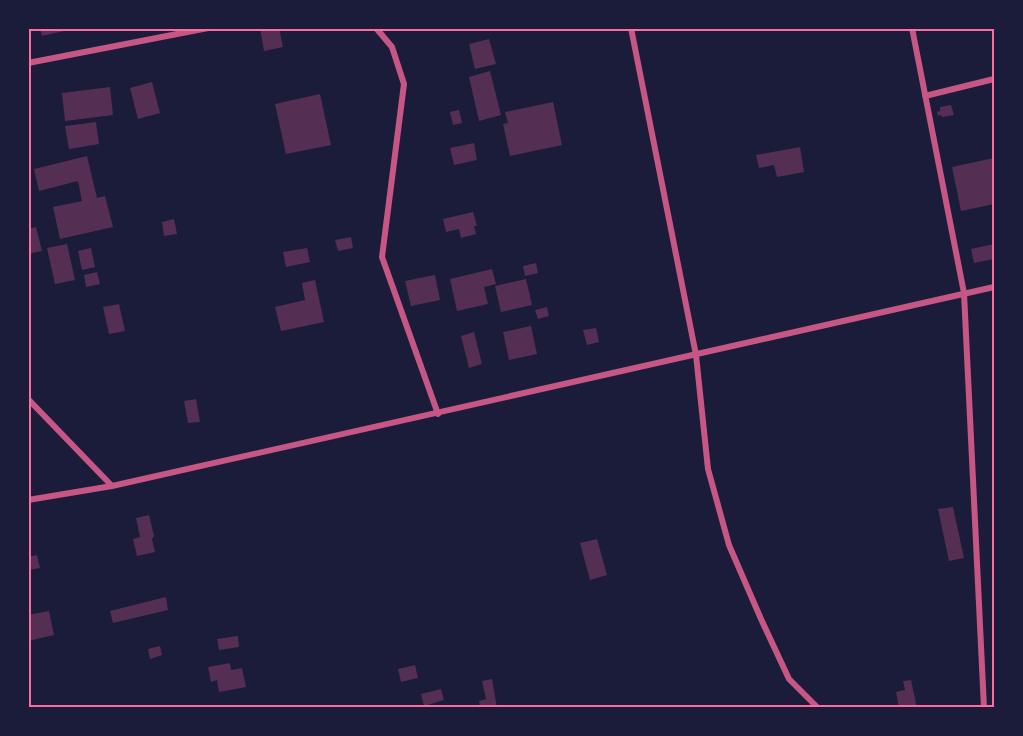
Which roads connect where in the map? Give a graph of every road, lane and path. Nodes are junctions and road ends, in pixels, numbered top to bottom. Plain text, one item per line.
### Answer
1 (208, 28) edge
2 (376, 28) edge
3 (631, 28) edge
4 (912, 28) edge
5 (192, 30) edge
6 (28, 63) edge
7 (994, 79) edge
8 (925, 96) junction
9 (994, 286) edge
10 (964, 293) junction
11 (696, 356) junction
12 (28, 399) edge
13 (438, 414) junction
14 (112, 486) junction
15 (28, 500) edge
16 (818, 708) edge
17 (984, 708) edge

1 - 5 street
2 - 13 street
3 - 11 street
4 - 8 street
5 - 6 street
7 - 8 street
8 - 10 street
9 - 10 street
10 - 11 street
10 - 17 street
11 - 13 street
11 - 16 street
12 - 14 street
13 - 14 street
14 - 15 street

